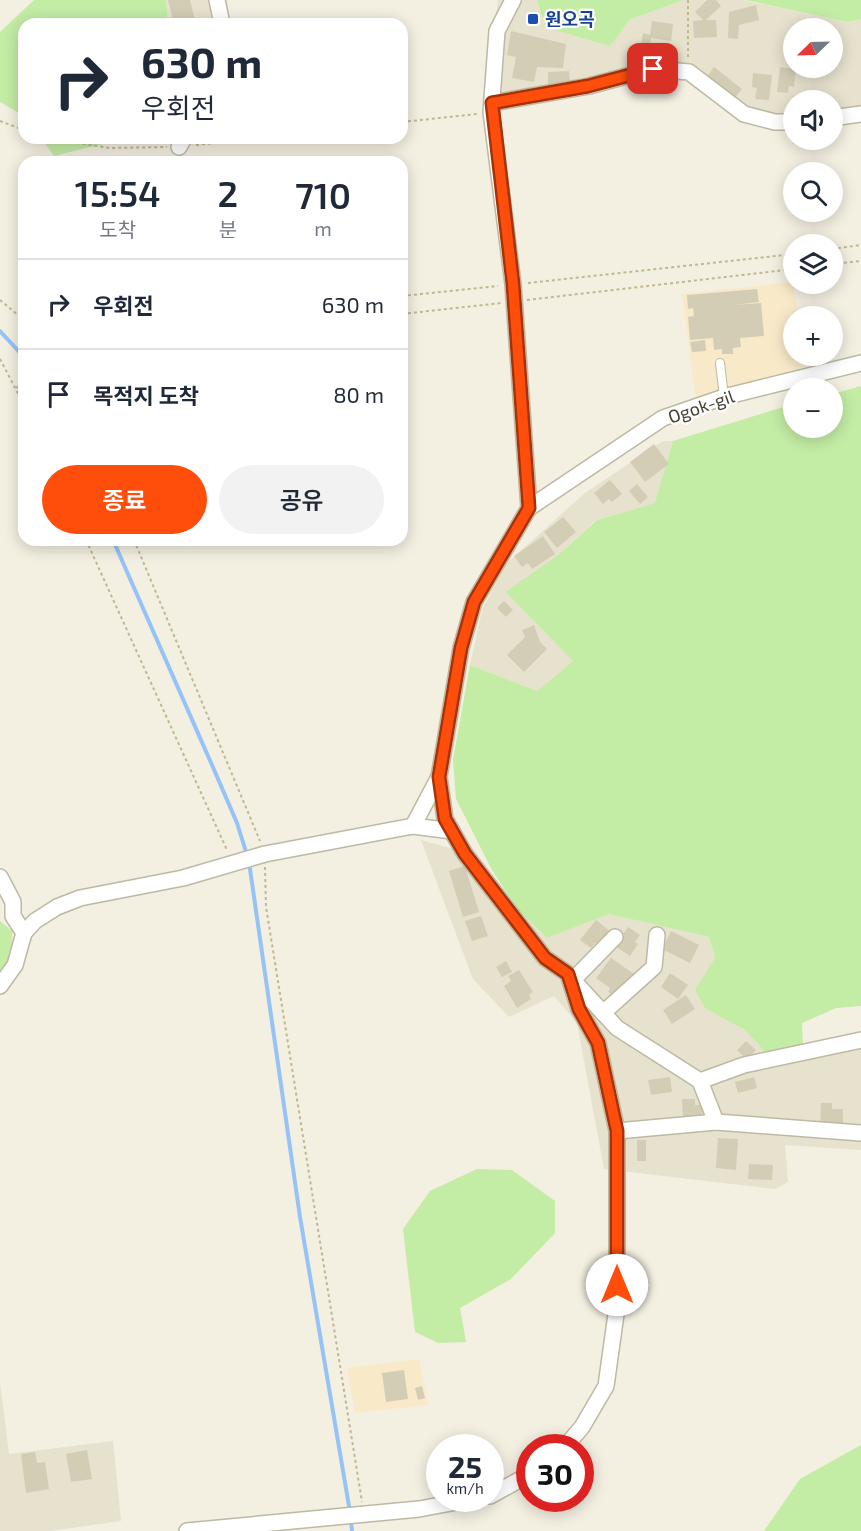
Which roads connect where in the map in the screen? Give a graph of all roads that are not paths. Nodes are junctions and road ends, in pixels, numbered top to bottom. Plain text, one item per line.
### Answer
1 (217, 0) edge
2 (504, 0) edge
3 (513, 0) edge
4 (221, 18) edge
5 (497, 31) junction
6 (492, 108) junction
7 (861, 114) edge
8 (843, 116) edge
9 (783, 122) edge
10 (720, 363) dead end
11 (861, 363) edge
12 (724, 397) junction
13 (529, 508) junction
14 (439, 777) junction
15 (413, 826) junction
16 (452, 831) junction
17 (0, 876) edge
18 (13, 902) junction
19 (57, 906) junction
20 (24, 933) junction
21 (657, 935) dead end
22 (615, 937) dead end
23 (570, 977) junction
24 (0, 986) edge
25 (603, 1013) junction
26 (861, 1040) edge
27 (700, 1081) junction
28 (716, 1122) junction
29 (617, 1131) junction
30 (861, 1133) edge
31 (576, 1434) edge
32 (426, 1508) edge
33 (187, 1531) edge

1 - 4 street
2 - 5 street
3 - 5 street
5 - 6 street
6 - 9 street
6 - 13 street
7 - 8 street
10 - 12 lane
11 - 12 street, Ogok-gil
12 - 13 street, Ogok-gil
13 - 14 street
14 - 15 street
14 - 16 street
15 - 16 street
15 - 19 street
16 - 23 street
17 - 18 street
18 - 19 street
18 - 20 street
19 - 20 street
20 - 24 street
21 - 25 street
22 - 23 street
23 - 25 street
23 - 29 street
25 - 27 street
26 - 27 street
27 - 28 street
28 - 29 street
28 - 30 street
29 - 31 street
32 - 33 street

